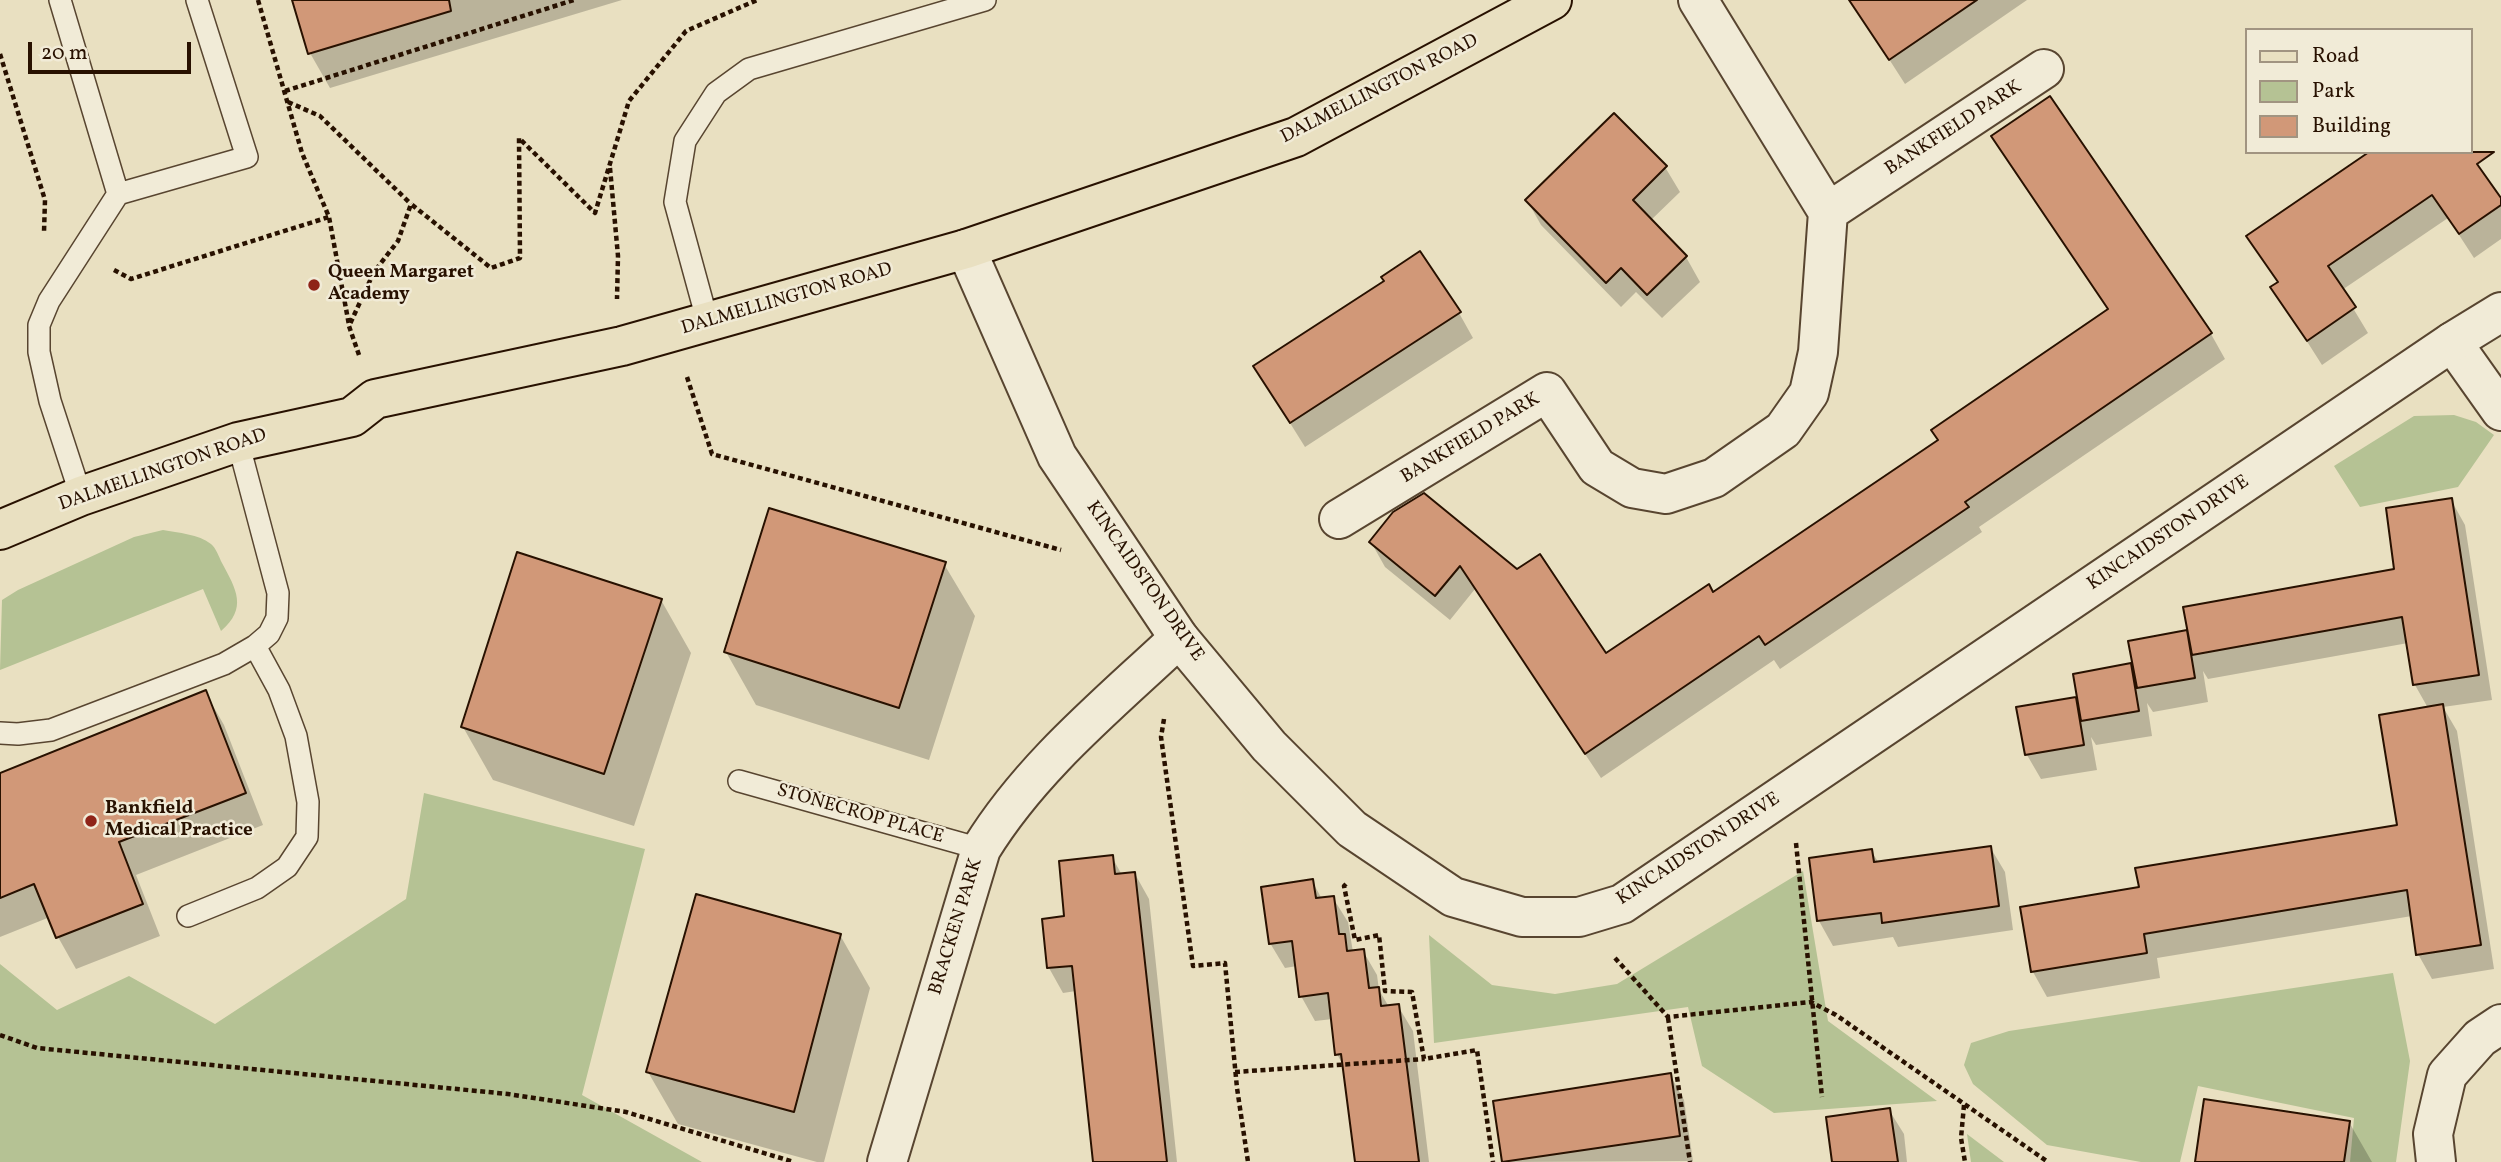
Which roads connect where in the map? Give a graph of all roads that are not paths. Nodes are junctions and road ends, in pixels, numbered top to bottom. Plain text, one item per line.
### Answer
1 (60, 0) edge
2 (197, 0) edge
3 (985, 0) edge
4 (1552, 0) edge
5 (1698, 0) edge
6 (2045, 69) dead end
7 (118, 194) junction
8 (1828, 212) junction
9 (967, 250) junction
10 (2501, 312) edge
11 (691, 328) junction
12 (2452, 342) junction
13 (2501, 411) edge
14 (238, 442) junction
15 (80, 496) junction
16 (1339, 519) dead end
17 (0, 530) edge
18 (1179, 638) junction
19 (255, 646) junction
20 (0, 733) edge
21 (739, 781) dead end
22 (981, 849) junction
23 (188, 916) dead end
24 (2501, 1024) edge
25 (887, 1162) edge
26 (2436, 1162) edge

1 - 7 lane
2 - 7 lane
3 - 11 lane
4 - 9 main road, DALMELLINGTON ROAD
5 - 8 street
6 - 8 street, BANKFIELD PARK
7 - 15 lane
8 - 16 street, BANKFIELD PARK
9 - 11 main road, DALMELLINGTON ROAD
9 - 18 street, KINCAIDSTON DRIVE
10 - 12 street, KINCAIDSTON DRIVE
11 - 14 main road, DALMELLINGTON ROAD
12 - 13 street
12 - 18 street, KINCAIDSTON DRIVE
14 - 15 main road, DALMELLINGTON ROAD
14 - 19 lane
15 - 17 main road, DALMELLINGTON ROAD
18 - 22 street, BRACKEN PARK
19 - 20 lane
19 - 23 lane
21 - 22 lane, STONECROP PLACE
22 - 25 street, BRACKEN PARK
24 - 26 street

